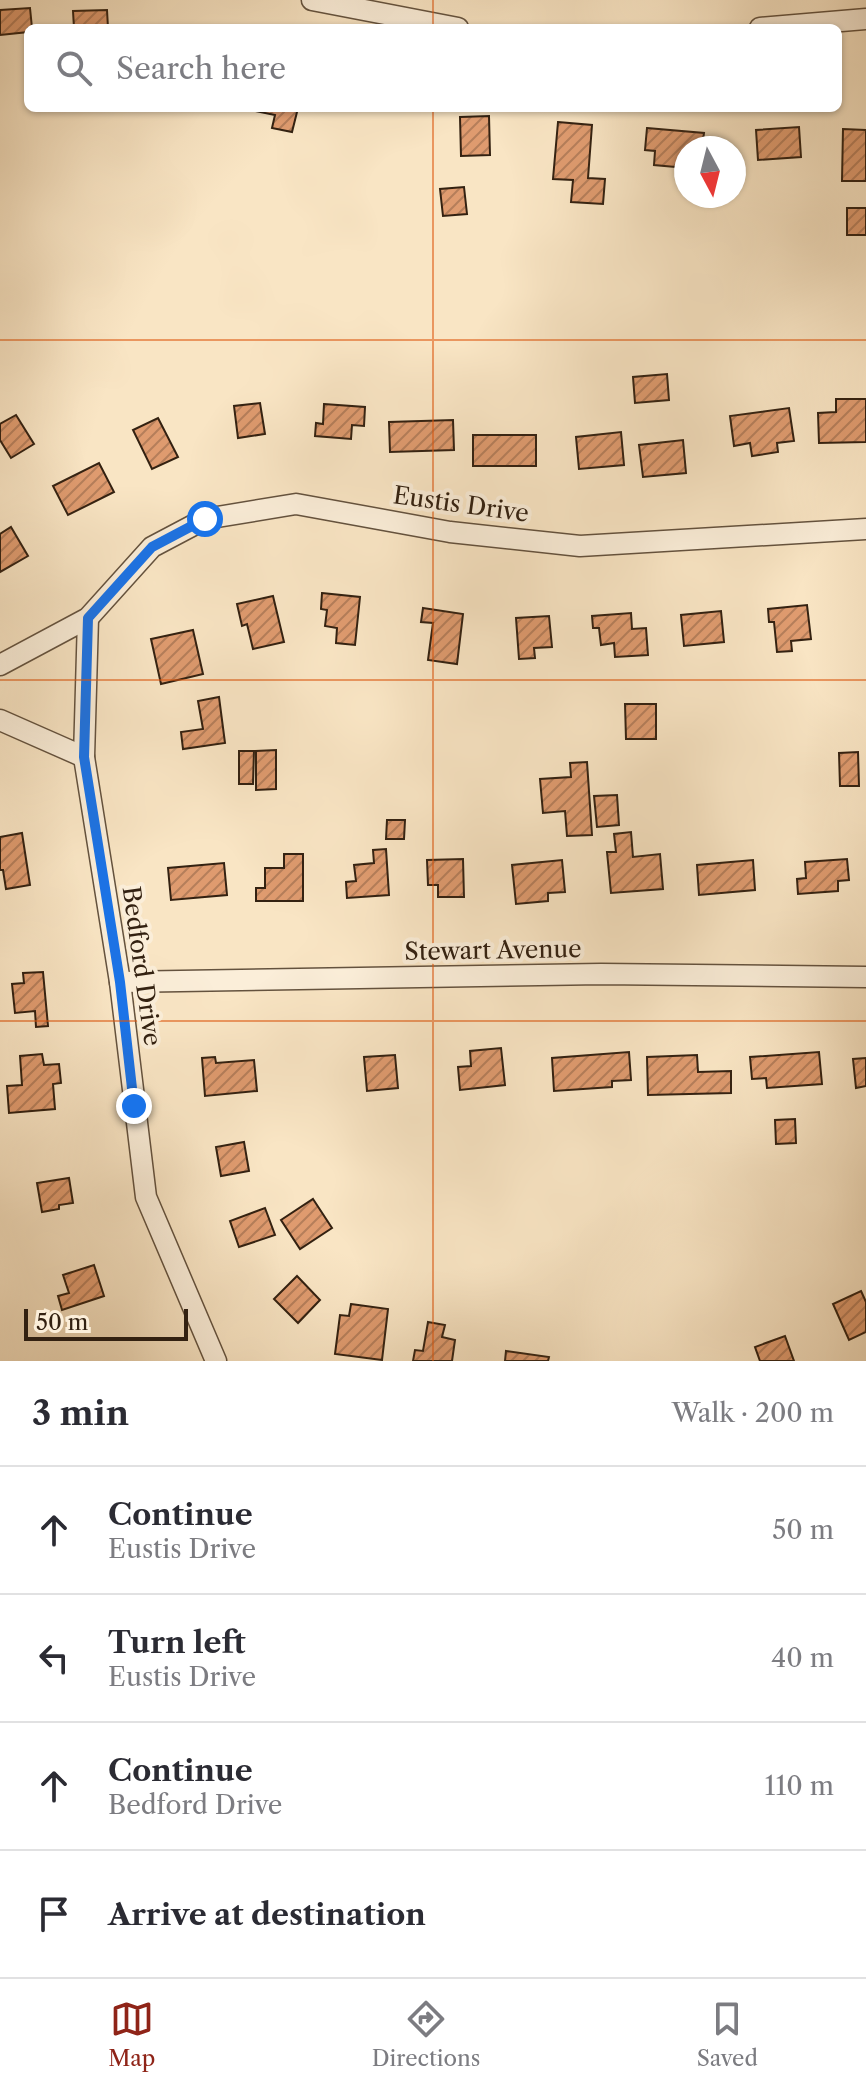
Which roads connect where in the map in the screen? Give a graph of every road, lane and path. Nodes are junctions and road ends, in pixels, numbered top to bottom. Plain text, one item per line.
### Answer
1 (312, 0) edge
2 (866, 19) edge
3 (437, 24) edge
4 (807, 24) edge
5 (866, 529) edge
6 (88, 618) junction
7 (0, 665) edge
8 (0, 720) edge
9 (84, 757) junction
10 (866, 977) edge
11 (120, 982) junction
12 (216, 1361) edge

1 - 3 street
2 - 4 street
5 - 6 street, Eustis Drive
6 - 7 street, Eustis Drive
6 - 9 street
8 - 9 street
9 - 11 street, Bedford Drive
10 - 11 street, Stewart Avenue
11 - 12 street, Bedford Drive

